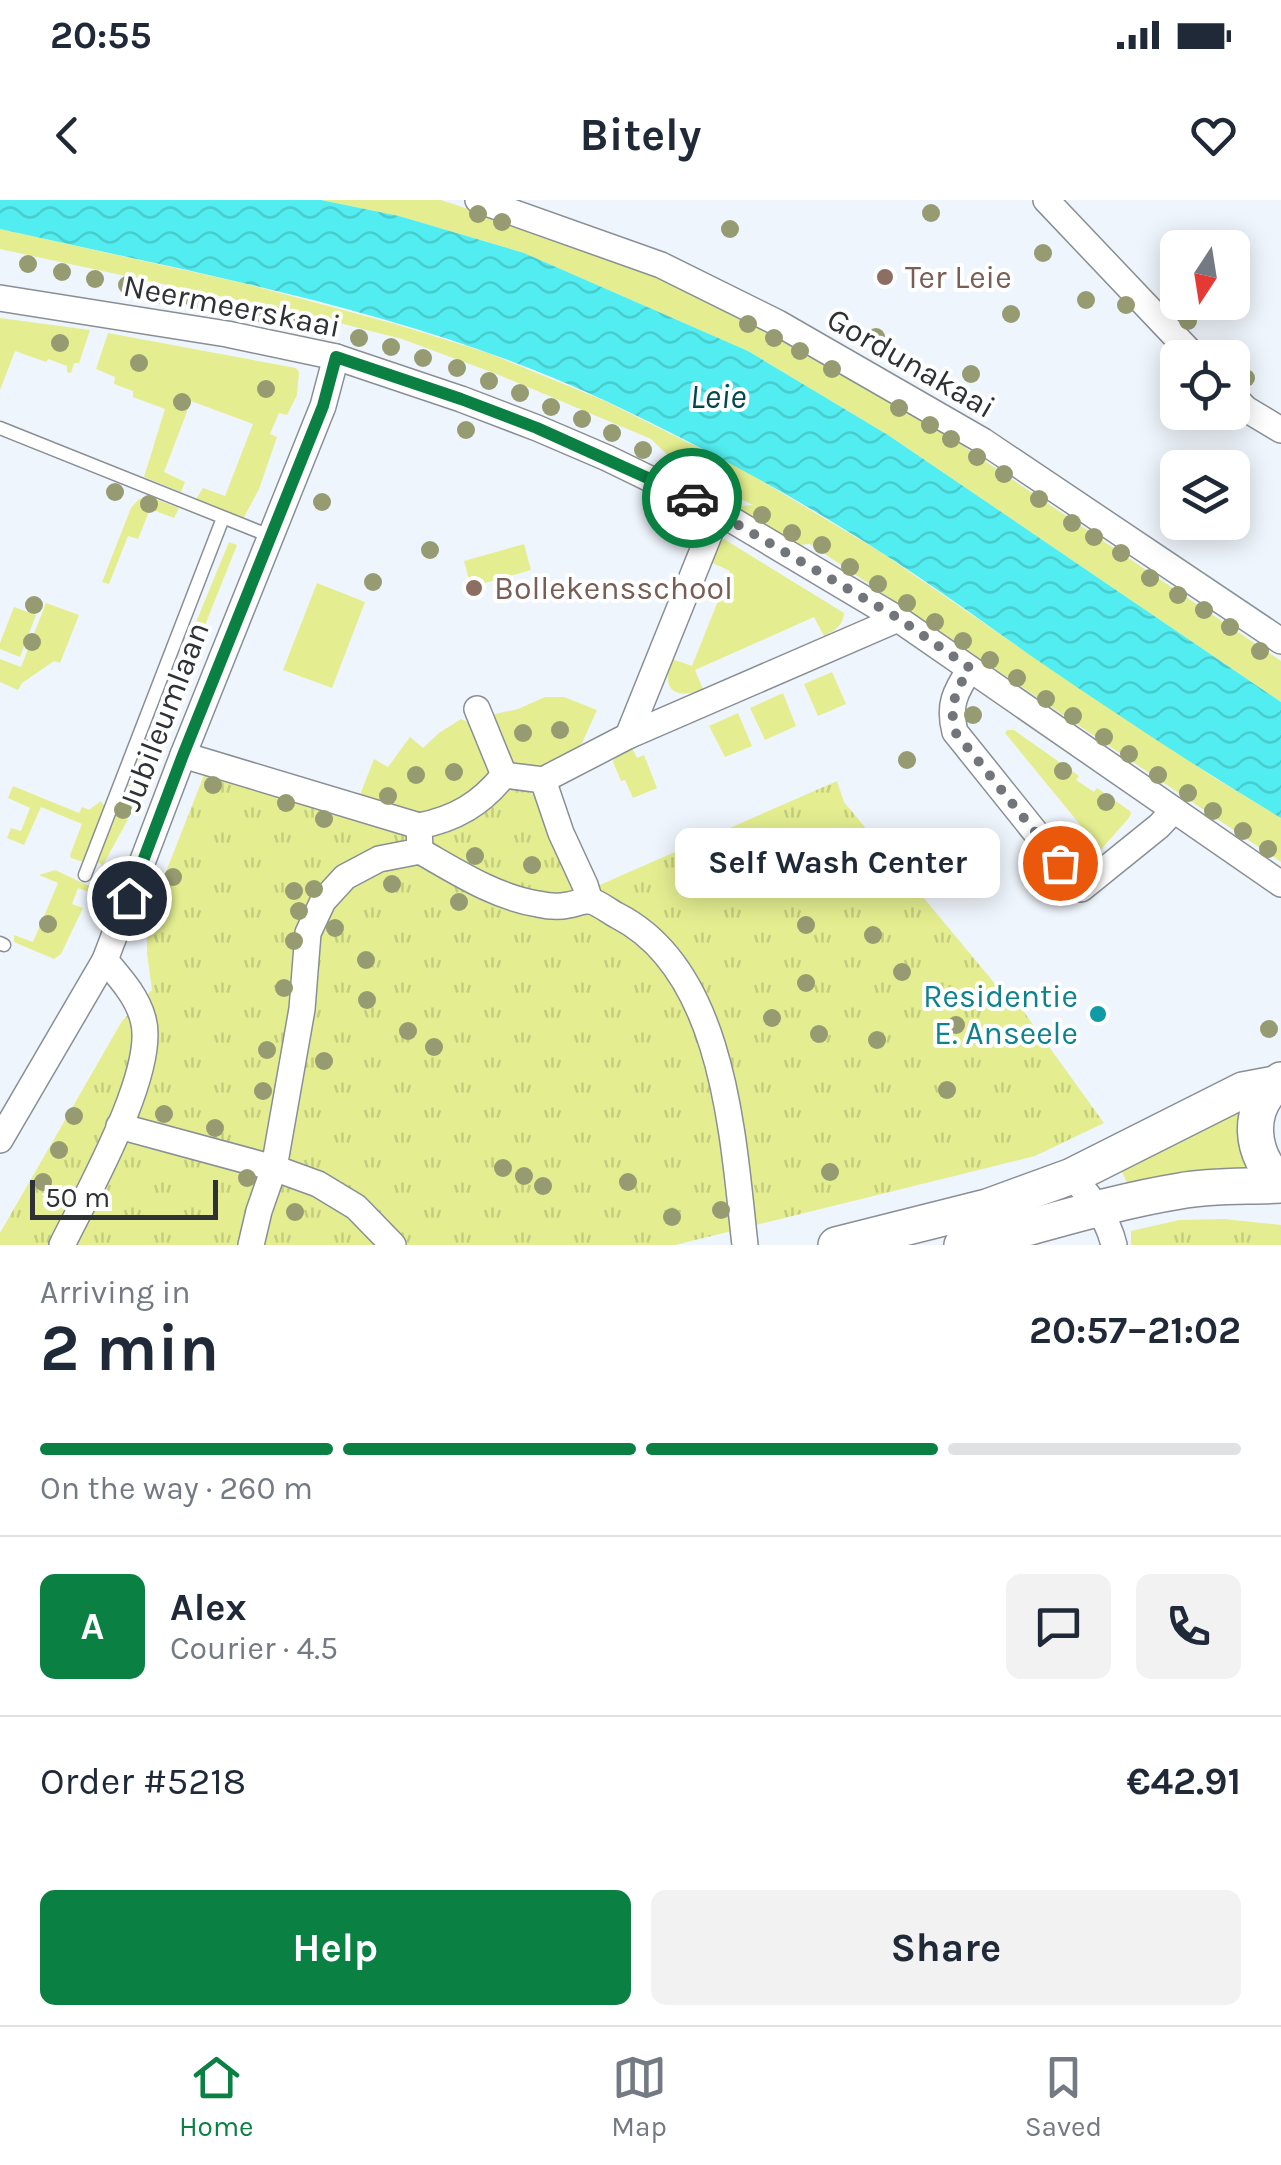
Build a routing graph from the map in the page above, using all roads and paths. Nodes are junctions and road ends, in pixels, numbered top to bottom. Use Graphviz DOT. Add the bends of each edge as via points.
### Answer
graph roads {
  1 [pos="478,200"];
  2 [pos="1046,200"];
  3 [pos="539,209"];
  4 [pos="0,298"];
  5 [pos="1178,340"];
  6 [pos="336,357"];
  7 [pos="1250,411"];
  8 [pos="0,428"];
  9 [pos="1281,430"];
  10 [pos="722,514"];
  11 [pos="223,518"];
  12 [pos="270,536"];
  13 [pos="898,618"];
  14 [pos="1281,641"];
  15 [pos="970,668"];
  16 [pos="477,709"];
  17 [pos="628,736"];
  18 [pos="183,755"];
  19 [pos="504,776"];
  20 [pos="543,780"];
  21 [pos="1174,810"];
  22 [pos="419,838"];
  23 [pos="85,875"];
  24 [pos="1281,884"];
  25 [pos="590,901"];
  26 [pos="105,960"];
  27 [pos="1278,1082"];
  28 [pos="119,1126"];
  29 [pos="0,1140"];
  30 [pos="274,1168"];
  31 [pos="1072,1176"];
  32 [pos="1281,1184"];
  33 [pos="1098,1207"];
  34 [pos="62,1245"];
  35 [pos="251,1245"];
  36 [pos="392,1245"];
  37 [pos="744,1245"];
  38 [pos="836,1245"];
  39 [pos="962,1245"];
  40 [pos="1114,1245"];
  1 -- 3 [label="street, Gordunakaai"];
  2 -- 5 [label="street"];
  3 -- 14 [label="street, Gordunakaai" via="778,323 982,442"];
  4 -- 6 [label="street, Neermeerskaai"];
  6 -- 10 [label="street, Neermeerskaai" via="537,428"];
  6 -- 12 [label="street, Jubileumlaan"];
  7 -- 9 [label="street"];
  8 -- 11 [label="lane"];
  10 -- 13 [label="street, Neermeerskaai"];
  10 -- 17 [label="street"];
  11 -- 12 [label="lane"];
  11 -- 23 [label="lane"];
  12 -- 18 [label="street, Jubileumlaan"];
  13 -- 15 [label="street, Neermeerskaai"];
  13 -- 17 [label="street"];
  15 -- 21 [label="street, Neermeerskaai"];
  15 -- 21 [label="street" via="950,713 955,732 1081,889"];
  16 -- 19 [label="street"];
  17 -- 20 [label="street"];
  18 -- 22 [label="street"];
  18 -- 26 [label="street, Jubileumlaan"];
  19 -- 20 [label="street"];
  19 -- 22 [label="street" via="478,804"];
  20 -- 25 [label="street"];
  21 -- 24 [label="street, Neermeerskaai"];
  22 -- 25 [label="street" via="481,886 538,904"];
  22 -- 30 [label="street" via="345,878 308,933"];
  25 -- 37 [label="street" via="638,926 672,962 700,1009 733,1140"];
  26 -- 28 [label="street" via="134,996 144,1022 145,1049"];
  26 -- 29 [label="street, Jubileumlaan"];
  27 -- 31 [label="street" via="1243,1090"];
  27 -- 32 [label="street" via="1263,1099 1254,1136 1268,1172"];
  28 -- 30 [label="street"];
  28 -- 34 [label="street"];
  30 -- 35 [label="street"];
  30 -- 36 [label="street" via="356,1207"];
  31 -- 33 [label="street"];
  31 -- 38 [label="street" via="987,1207"];
  32 -- 33 [label="street" via="1186,1190"];
  33 -- 39 [label="street"];
  33 -- 40 [label="street"];
}
